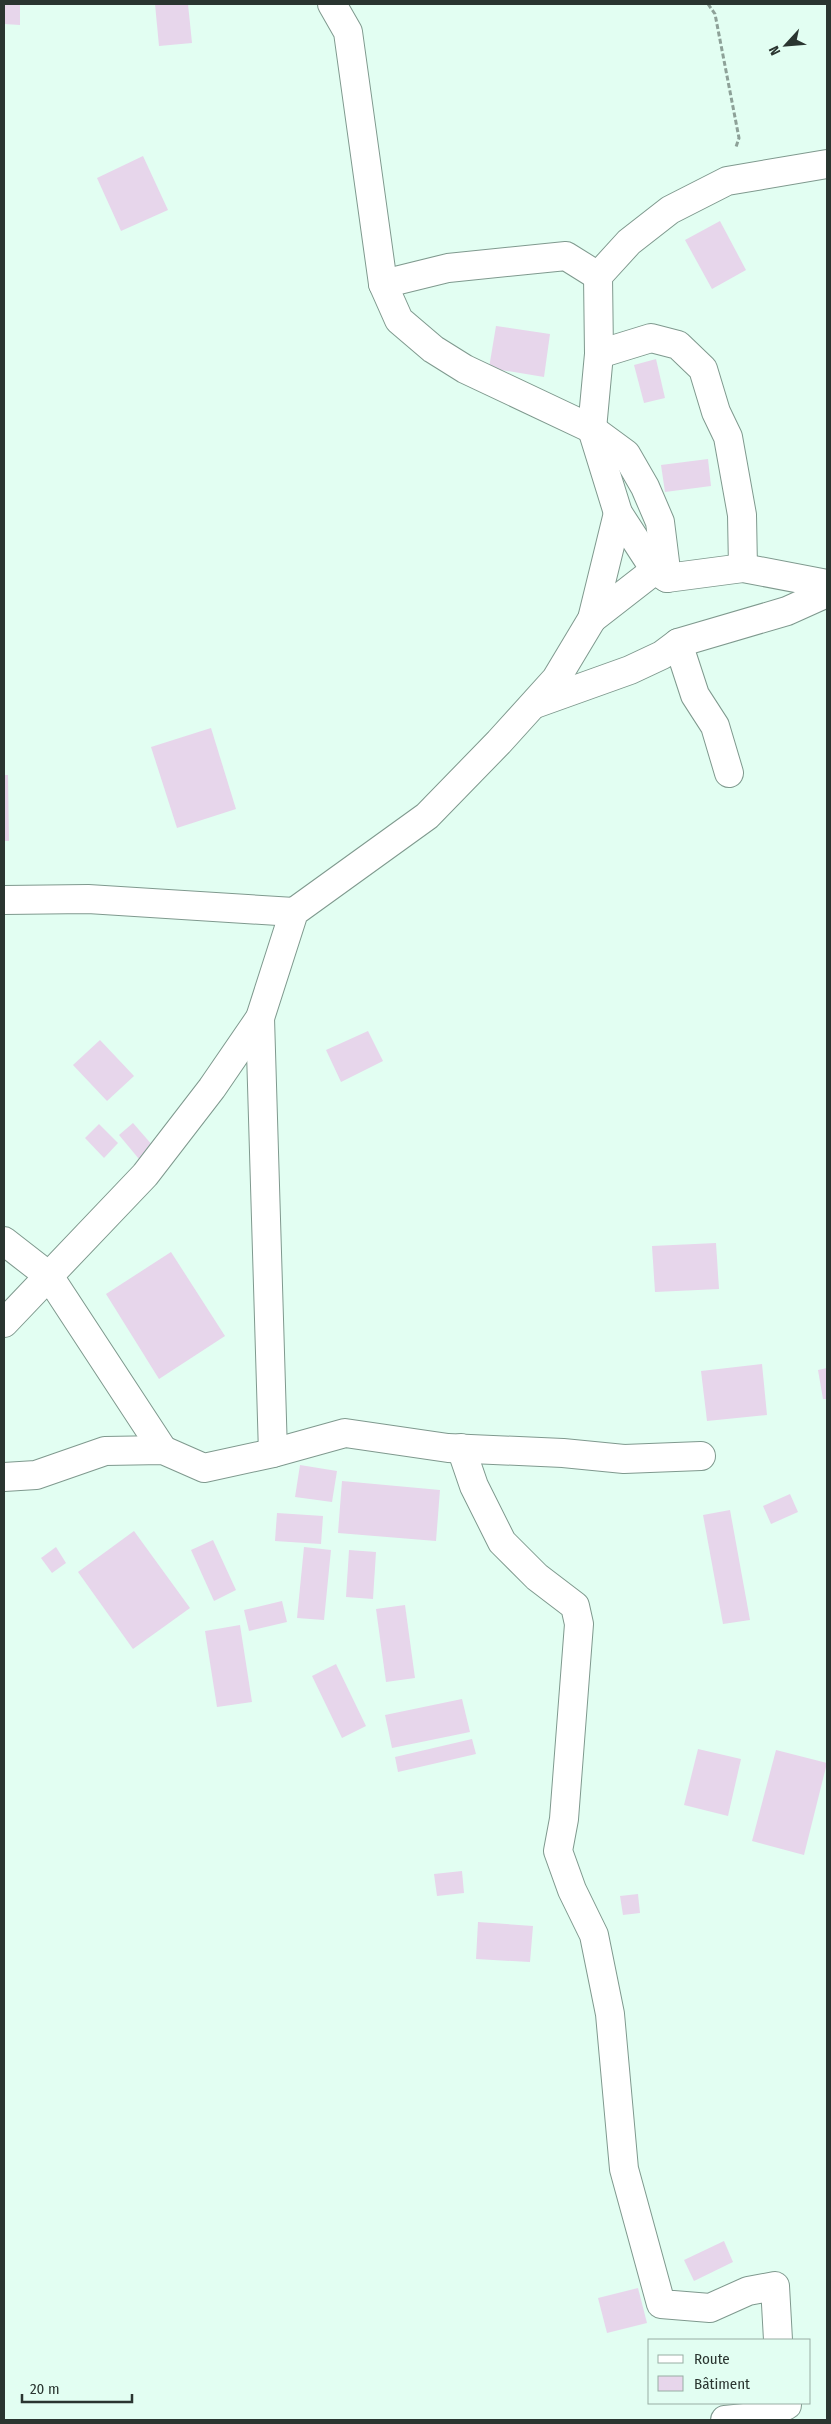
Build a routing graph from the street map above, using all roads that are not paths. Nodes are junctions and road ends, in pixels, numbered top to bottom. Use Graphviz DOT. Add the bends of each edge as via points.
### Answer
graph roads {
  1 [pos="332,4"];
  2 [pos="827,164"];
  3 [pos="598,276"];
  4 [pos="383,284"];
  5 [pos="599,354"];
  6 [pos="592,429"];
  7 [pos="618,513"];
  8 [pos="743,568"];
  9 [pos="661,574"];
  10 [pos="827,584"];
  11 [pos="827,593"];
  12 [pos="592,619"];
  13 [pos="678,643"];
  14 [pos="533,704"];
  15 [pos="730,773"];
  16 [pos="4,900"];
  17 [pos="294,912"];
  18 [pos="260,1018"];
  19 [pos="4,1241"];
  20 [pos="50,1276"];
  21 [pos="4,1323"];
  22 [pos="461,1448"];
  23 [pos="163,1450"];
  24 [pos="273,1453"];
  25 [pos="701,1456"];
  26 [pos="4,1477"];
  27 [pos="778,2339"];
  28 [pos="787,2404"];
  29 [pos="725,2420"];
  1 -- 4 [label="street" via="348,32"];
  2 -- 3 [label="street" via="727,181 670,210 629,242"];
  3 -- 4 [label="street" via="566,256 448,268"];
  3 -- 5 [label="street"];
  4 -- 6 [label="street" via="399,320 433,349 466,369"];
  5 -- 6 [label="street"];
  5 -- 8 [label="street" via="651,338 678,345 703,369 716,412 728,437 742,515"];
  6 -- 7 [label="street"];
  6 -- 9 [label="street" via="626,454 645,487 660,522"];
  7 -- 9 [label="street"];
  7 -- 12 [label="street"];
  8 -- 9 [label="street"];
  8 -- 10 [label="street"];
  9 -- 12 [label="street"];
  11 -- 13 [label="street" via="787,610"];
  12 -- 14 [label="street" via="556,679"];
  13 -- 14 [label="street" via="662,655 630,670"];
  13 -- 15 [label="street" via="695,695 715,726"];
  14 -- 17 [label="street" via="427,816"];
  16 -- 17 [label="street" via="88,899"];
  17 -- 18 [label="street"];
  18 -- 20 [label="street" via="212,1088 145,1175"];
  18 -- 24 [label="street"];
  19 -- 20 [label="street"];
  20 -- 21 [label="street"];
  20 -- 23 [label="street"];
  22 -- 24 [label="street" via="345,1433"];
  22 -- 25 [label="street" via="624,1459"];
  22 -- 27 [label="street" via="474,1486 502,1542 537,1577 575,1606 579,1624 564,1819 558,1851 594,1935 610,2014 624,2169 662,2304 710,2308 748,2291 775,2286"];
  23 -- 24 [label="street" via="204,1468"];
  23 -- 26 [label="street" via="105,1451 36,1475"];
  28 -- 29 [label="street" via="764,2416"];
}
